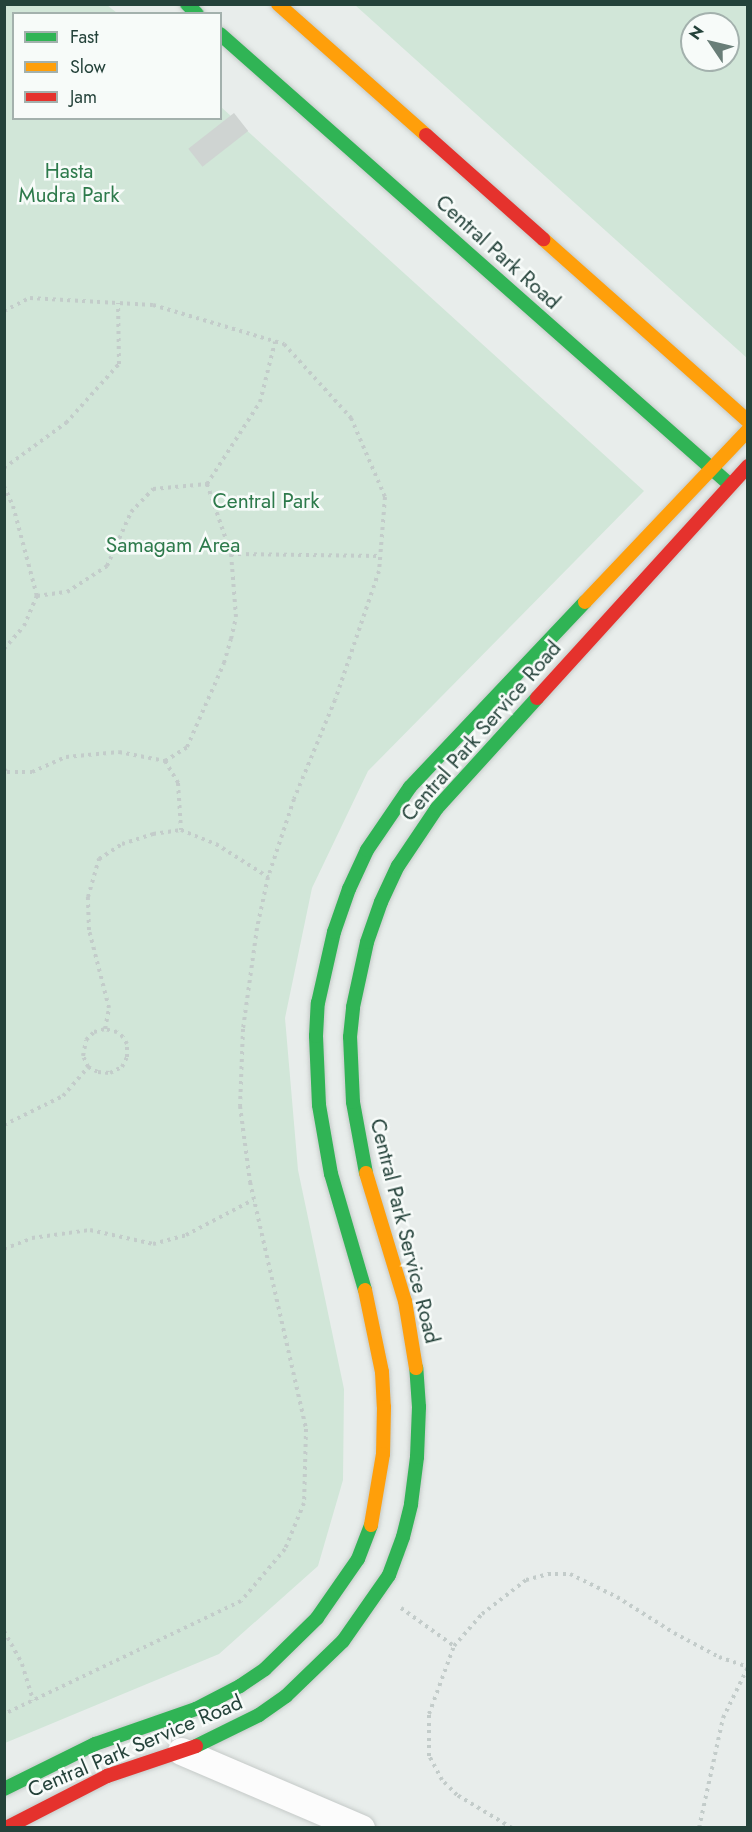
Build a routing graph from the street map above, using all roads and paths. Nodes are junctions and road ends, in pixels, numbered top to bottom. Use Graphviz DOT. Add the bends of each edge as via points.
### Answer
graph roads {
  1 [pos="278,4"];
  2 [pos="222,36"];
  3 [pos="118,303"];
  4 [pos="4,311"];
  5 [pos="275,342"];
  6 [pos="747,421"];
  7 [pos="747,430"];
  8 [pos="747,466"];
  9 [pos="4,468"];
  10 [pos="711,469"];
  11 [pos="207,484"];
  12 [pos="4,486"];
  13 [pos="735,489"];
  14 [pos="231,554"];
  15 [pos="380,556"];
  16 [pos="37,596"];
  17 [pos="4,649"];
  18 [pos="165,761"];
  19 [pos="5,772"];
  20 [pos="181,830"];
  21 [pos="268,877"];
  22 [pos="105,1029"];
  23 [pos="88,1066"];
  24 [pos="4,1125"];
  25 [pos="254,1199"];
  26 [pos="4,1249"];
  27 [pos="378,1592"];
  28 [pos="4,1631"];
  29 [pos="454,1646"];
  30 [pos="747,1667"];
  31 [pos="33,1700"];
  32 [pos="4,1714"];
  33 [pos="180,1751"];
  34 [pos="4,1789"];
  35 [pos="6,1827"];
  36 [pos="362,1827"];
  37 [pos="512,1827"];
  38 [pos="699,1827"];
  1 -- 6 [label="street, Central Park Road"];
  2 -- 10 [label="street, Central Park Road"];
  3 -- 4 [label="path" via="30,298"];
  3 -- 5 [label="path" via="153,305"];
  3 -- 9 [label="path" via="119,364 66,423"];
  5 -- 11 [label="path" via="260,402"];
  5 -- 15 [label="path" via="284,344 351,418 385,497"];
  7 -- 10 [label="street, Central Park Service Road"];
  8 -- 13 [label="street, Central Park Service Road"];
  10 -- 13 [label="street, Central Park Road"];
  10 -- 34 [label="street, Central Park Service Road" via="410,787 367,850 334,932 318,1003 319,1105 331,1174 371,1309 384,1407 377,1498 358,1559 317,1618 265,1669 240,1686 196,1709 95,1744"];
  11 -- 14 [label="path"];
  11 -- 16 [label="path" via="153,489 131,512 107,566 67,592"];
  12 -- 16 [label="path"];
  13 -- 27 [label="street, Central Park Service Road" via="437,808 398,866 367,942 352,1007 353,1102 364,1165 405,1301 419,1407 411,1504 389,1575"];
  14 -- 15 [label="path"];
  14 -- 18 [label="path" via="236,617 224,663 187,747"];
  15 -- 21 [label="path" via="379,571 339,690 294,799"];
  16 -- 17 [label="path" via="24,626"];
  18 -- 19 [label="path" via="119,752 66,757 32,772"];
  18 -- 20 [label="path" via="178,783"];
  20 -- 21 [label="path" via="216,843"];
  20 -- 22 [label="path" via="122,844 99,860 88,897 89,930 109,1008"];
  21 -- 25 [label="path" via="243,1029 240,1106"];
  22 -- 23 [label="path" via="86,1040 83,1056"];
  22 -- 23 [label="path" via="123,1037 128,1051 125,1062 110,1073"];
  23 -- 24 [label="path" via="63,1096"];
  25 -- 26 [label="path" via="186,1235 153,1244 90,1230 32,1238"];
  25 -- 31 [label="path" via="306,1430 304,1503 285,1549 242,1601"];
  27 -- 29 [label="path"];
  27 -- 33 [label="street, Central Park Service Road" via="343,1641 286,1696 237,1728"];
  28 -- 31 [label="path" via="22,1664"];
  29 -- 30 [label="path" via="482,1614 526,1580 570,1574 617,1597 701,1648"];
  29 -- 37 [label="path" via="429,1714 429,1756 442,1780 457,1795"];
  30 -- 38 [label="path" via="723,1718"];
  31 -- 32 [label="path"];
  33 -- 35 [label="street, Central Park Service Road" via="107,1776"];
  33 -- 36 [label="street"];
}
